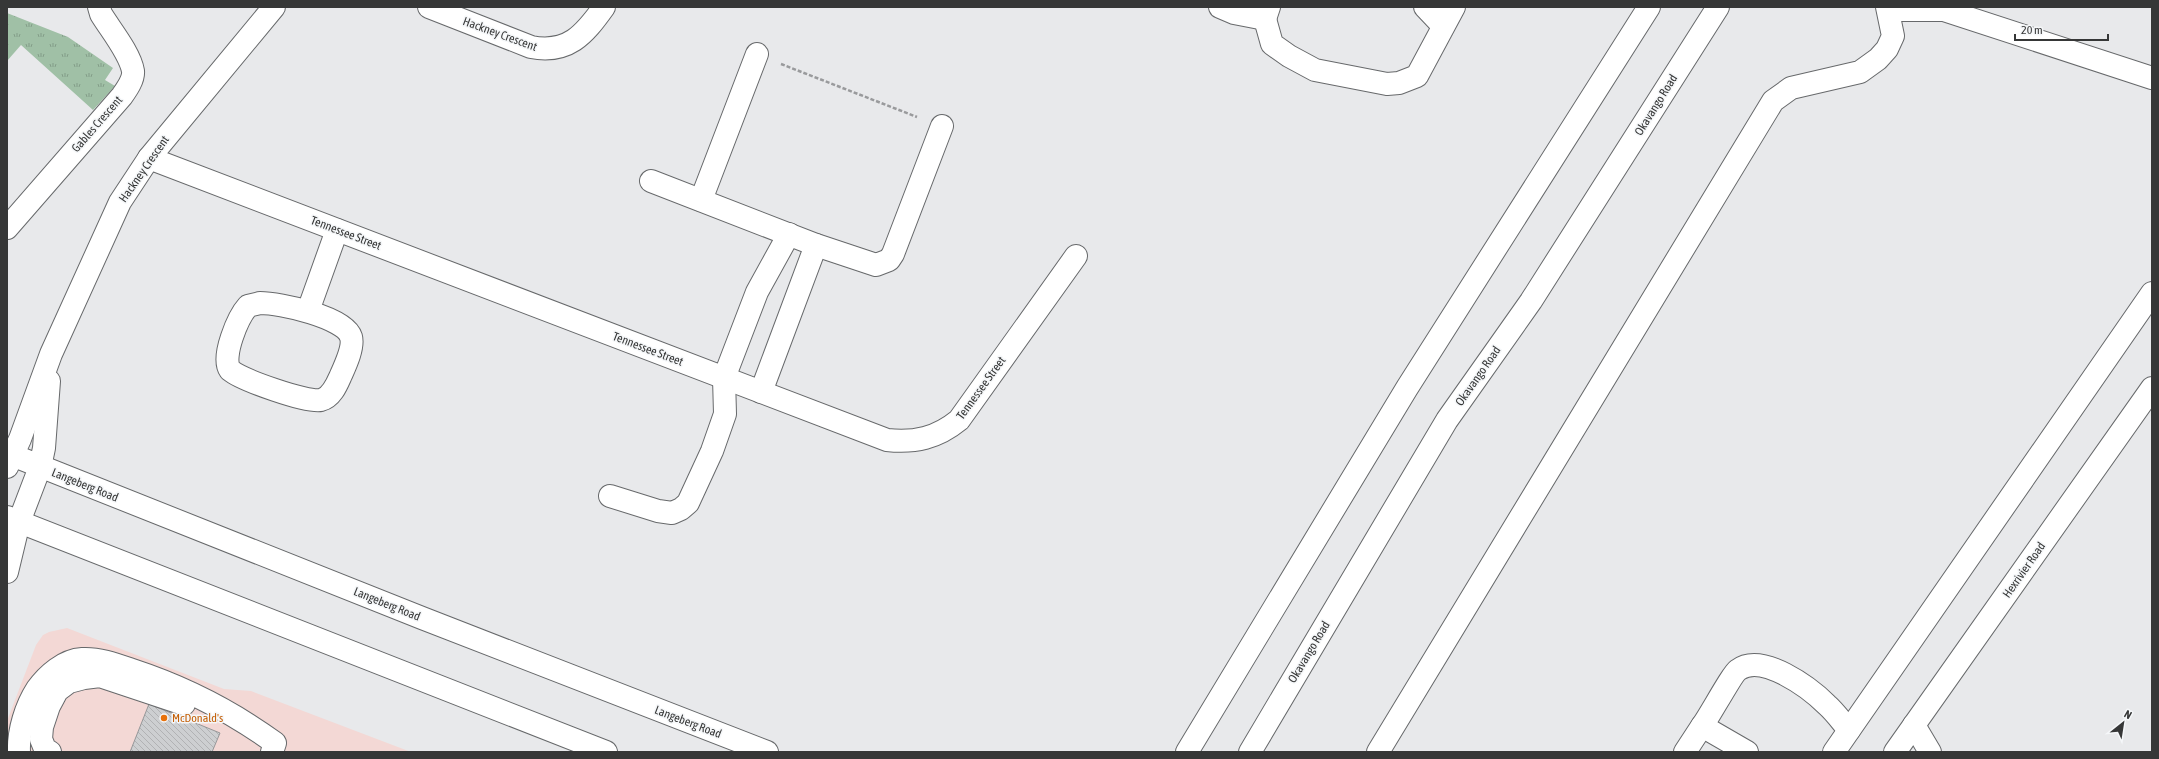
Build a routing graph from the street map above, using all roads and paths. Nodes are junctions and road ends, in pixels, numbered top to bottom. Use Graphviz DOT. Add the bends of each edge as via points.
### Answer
graph roads {
  1 [pos="99,7"];
  2 [pos="274,7"];
  3 [pos="429,7"];
  4 [pos="604,7"];
  5 [pos="1220,7"];
  6 [pos="1425,7"];
  7 [pos="1454,7"];
  8 [pos="1649,7"];
  9 [pos="1718,7"];
  10 [pos="1888,8"];
  11 [pos="1267,13"];
  12 [pos="1443,26"];
  13 [pos="757,54"];
  14 [pos="2152,78"];
  15 [pos="942,126"];
  16 [pos="149,158"];
  17 [pos="651,181"];
  18 [pos="701,200"];
  19 [pos="7,228"];
  20 [pos="337,230"];
  21 [pos="789,234"];
  22 [pos="816,245"];
  23 [pos="1076,256"];
  24 [pos="2152,293"];
  25 [pos="308,311"];
  26 [pos="52,354"];
  27 [pos="724,378"];
  28 [pos="2152,388"];
  29 [pos="761,392"];
  30 [pos="9,458"];
  31 [pos="40,466"];
  32 [pos="610,496"];
  33 [pos="13,519"];
  34 [pos="7,572"];
  35 [pos="1914,725"];
  36 [pos="252,726"];
  37 [pos="1702,726"];
  38 [pos="1849,730"];
  39 [pos="19,752"];
  40 [pos="50,752"];
  41 [pos="272,752"];
  42 [pos="606,752"];
  43 [pos="767,752"];
  44 [pos="1187,752"];
  45 [pos="1250,752"];
  46 [pos="1378,752"];
  47 [pos="1684,752"];
  48 [pos="1747,752"];
  49 [pos="1834,752"];
  50 [pos="1896,752"];
  51 [pos="1930,752"];
  1 -- 19 [label="main road, Gables Crescent" via="129,59 134,72 131,81 122,96"];
  2 -- 16 [label="main road, Hackney Crescent"];
  3 -- 4 [label="main road, Hackney Crescent" via="531,47 553,49 579,38"];
  5 -- 11 [label="main road" via="1234,13"];
  6 -- 12 [label="main road"];
  7 -- 12 [label="main road"];
  8 -- 44 [label="main road" via="1406,388"];
  9 -- 45 [label="main road, Okavango Road" via="1531,301 1447,420"];
  10 -- 14 [label="main road" via="1944,10"];
  10 -- 46 [label="main road" via="1893,36 1887,49 1878,59 1860,72 1791,88 1773,101"];
  11 -- 12 [label="main road" via="1272,44 1295,60 1315,70 1387,84 1399,83 1417,76"];
  13 -- 15 [label="path"];
  13 -- 18 [label="main road"];
  15 -- 22 [label="main road" via="889,260 883,264 869,264"];
  16 -- 20 [label="main road, Tennessee Street"];
  16 -- 26 [label="main road, Hackney Crescent" via="120,202"];
  17 -- 18 [label="main road"];
  18 -- 21 [label="main road"];
  20 -- 25 [label="main road"];
  20 -- 27 [label="main road, Tennessee Street"];
  21 -- 22 [label="main road"];
  21 -- 27 [label="main road" via="757,292"];
  22 -- 29 [label="main road"];
  23 -- 29 [label="main road, Tennessee Street" via="959,420 937,435 906,442 887,440"];
  24 -- 38 [label="main road"];
  25 -- 25 [label="main road" via="342,326 352,340 344,370 334,390 326,398 309,400 252,381 230,370 227,364 228,349 248,306 260,302 277,303"];
  26 -- 30 [label="main road, Hackney Crescent"];
  26 -- 31 [label="main road, Hackney Crescent" via="44,448"];
  27 -- 29 [label="main road, Tennessee Street"];
  27 -- 32 [label="main road" via="725,414 688,503 681,510 672,513"];
  28 -- 35 [label="main road, Hexrivier Road"];
  30 -- 31 [label="main road, Langeberg Road"];
  31 -- 33 [label="main road, Hackney Crescent"];
  31 -- 43 [label="main road, Langeberg Road"];
  33 -- 34 [label="main road, Hackney Crescent"];
  33 -- 42 [label="main road"];
  35 -- 50 [label="main road, Hexrivier Road"];
  35 -- 51 [label="main road"];
  36 -- 39 [label="main road" via="216,704 153,677 103,660 81,659 65,664 44,679 32,696 21,728"];
  36 -- 40 [label="main road" via="100,676 84,678 69,682 57,691 49,706 41,739 45,749"];
  36 -- 41 [label="main road" via="275,743"];
  37 -- 38 [label="main road" via="1738,670 1762,665 1784,674 1806,688 1827,704"];
  37 -- 47 [label="main road"];
  37 -- 48 [label="main road"];
  38 -- 49 [label="main road"];
}
